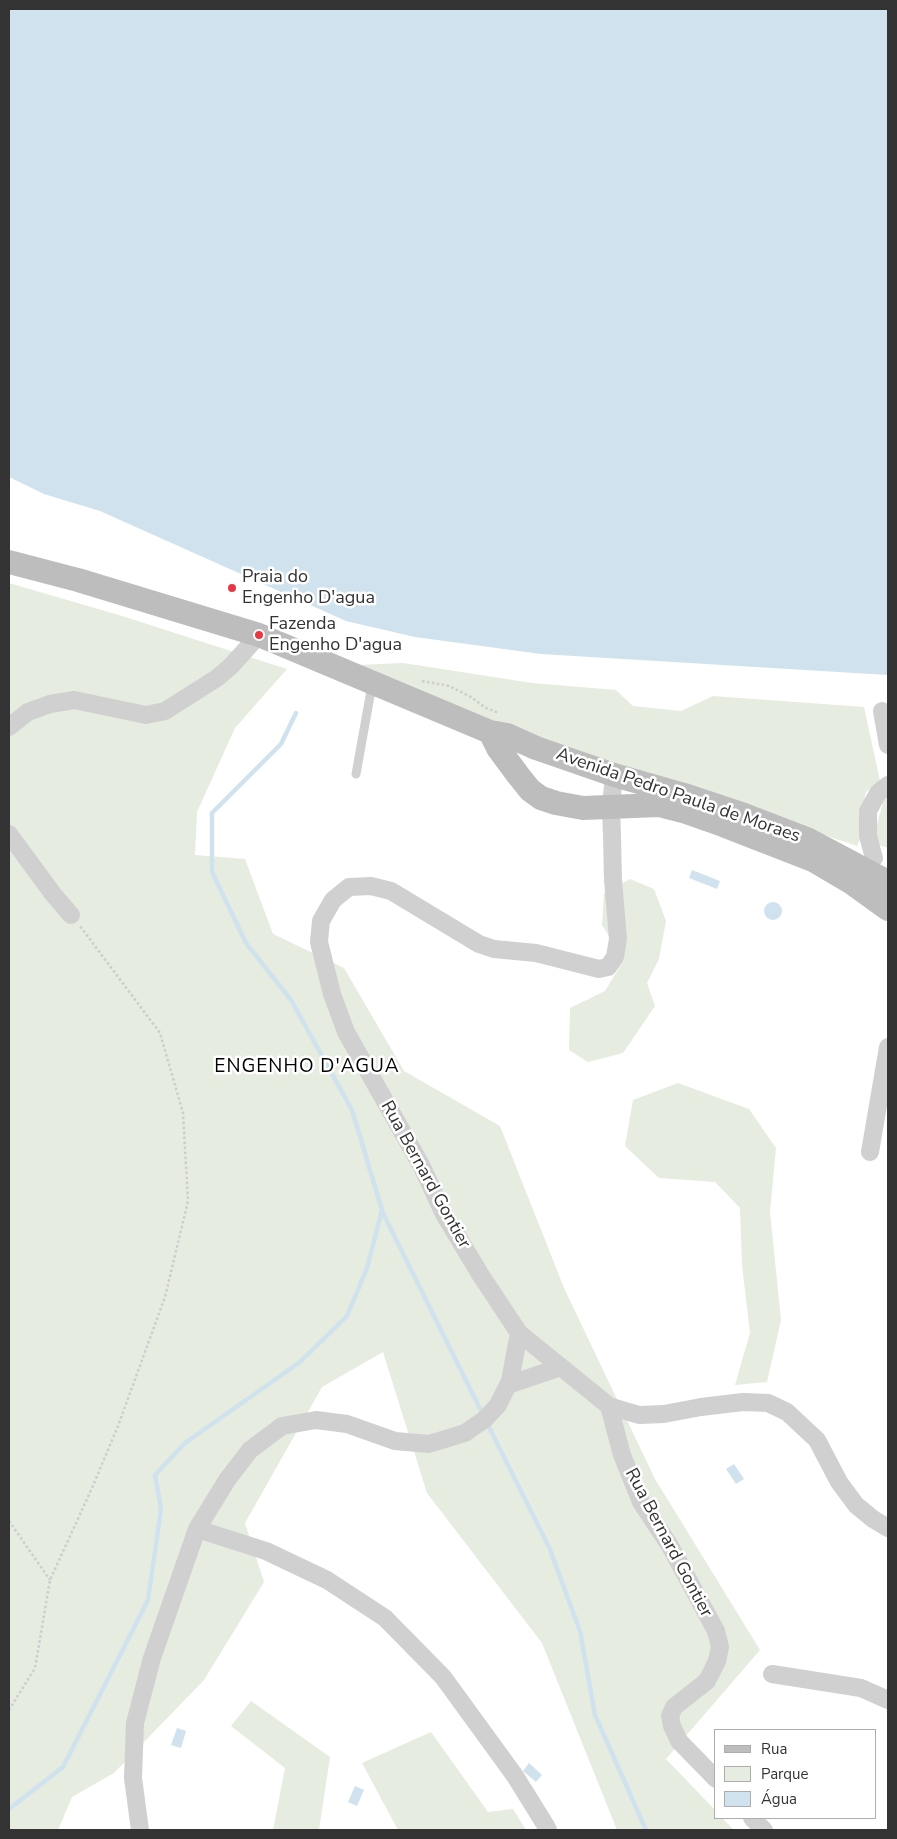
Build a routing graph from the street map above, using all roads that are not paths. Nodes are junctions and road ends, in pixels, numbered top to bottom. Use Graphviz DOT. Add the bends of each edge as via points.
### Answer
graph roads {
  1 [pos="9,562"];
  2 [pos="259,635"];
  3 [pos="373,682"];
  4 [pos="882,711"];
  5 [pos="9,727"];
  6 [pos="490,732"];
  7 [pos="888,745"];
  8 [pos="536,748"];
  9 [pos="356,774"];
  10 [pos="614,775"];
  11 [pos="518,776"];
  12 [pos="888,785"];
  13 [pos="611,806"];
  14 [pos="9,834"];
  15 [pos="874,862"];
  16 [pos="888,882"];
  17 [pos="888,908"];
  18 [pos="72,914"];
  19 [pos="888,1047"];
  20 [pos="870,1152"];
  21 [pos="519,1332"];
  22 [pos="561,1367"];
  23 [pos="508,1385"];
  24 [pos="609,1406"];
  25 [pos="888,1528"];
  26 [pos="197,1529"];
  27 [pos="772,1674"];
  28 [pos="888,1700"];
  29 [pos="714,1777"];
  30 [pos="753,1819"];
  31 [pos="140,1830"];
  32 [pos="548,1830"];
  33 [pos="764,1830"];
  1 -- 2 [label="main road, Avenida Pedro Paula de Moraes"];
  2 -- 3 [label="main road, Avenida Pedro Paula de Moraes"];
  2 -- 5 [label="street" via="217,678 165,711 146,715 74,700 28,712"];
  3 -- 6 [label="main road, Avenida Pedro Paula de Moraes"];
  3 -- 9 [label="lane"];
  4 -- 7 [label="street"];
  6 -- 8 [label="main road, Avenida Pedro Paula de Moraes"];
  6 -- 11 [label="main road, Avenida Pedro Paula de Moraes"];
  8 -- 10 [label="main road, Avenida Pedro Paula de Moraes"];
  8 -- 11 [label="main road"];
  10 -- 13 [label="street, Rua Bernard Gontier"];
  10 -- 15 [label="main road, Avenida Pedro Paula de Moraes" via="744,815"];
  11 -- 13 [label="main road, Avenida Pedro Paula de Moraes" via="541,798 556,803 584,808"];
  12 -- 15 [label="street" via="878,793 868,811 868,836"];
  13 -- 17 [label="main road, Avenida Pedro Paula de Moraes" via="659,805 723,824 813,860"];
  13 -- 21 [label="street, Rua Bernard Gontier" via="618,939 615,957 608,967 599,969 536,953 494,949 479,944 391,891 371,886 349,887 333,900 321,920 319,942 346,1032 421,1165 444,1214"];
  14 -- 18 [label="street" via="53,894"];
  15 -- 16 [label="main road, Avenida Pedro Paula de Moraes"];
  19 -- 20 [label="street"];
  21 -- 22 [label="street, Rua Bernard Gontier"];
  21 -- 23 [label="street"];
  22 -- 23 [label="street"];
  22 -- 24 [label="street, Rua Bernard Gontier"];
  23 -- 26 [label="street" via="498,1405 485,1419 465,1433 429,1444 395,1441 347,1424 316,1420 282,1426 250,1450"];
  24 -- 25 [label="street" via="639,1415 743,1402 768,1403 787,1412 817,1440 839,1482 856,1505"];
  24 -- 29 [label="street, Rua Bernard Gontier" via="622,1455 641,1502 670,1546 716,1630 720,1647 707,1682 674,1707 670,1716 679,1741"];
  26 -- 31 [label="street" via="152,1658 135,1723 133,1778"];
  26 -- 32 [label="street" via="266,1551 326,1580 385,1618 443,1677 515,1776"];
  27 -- 28 [label="street" via="861,1688"];
  30 -- 33 [label="street"];
}
